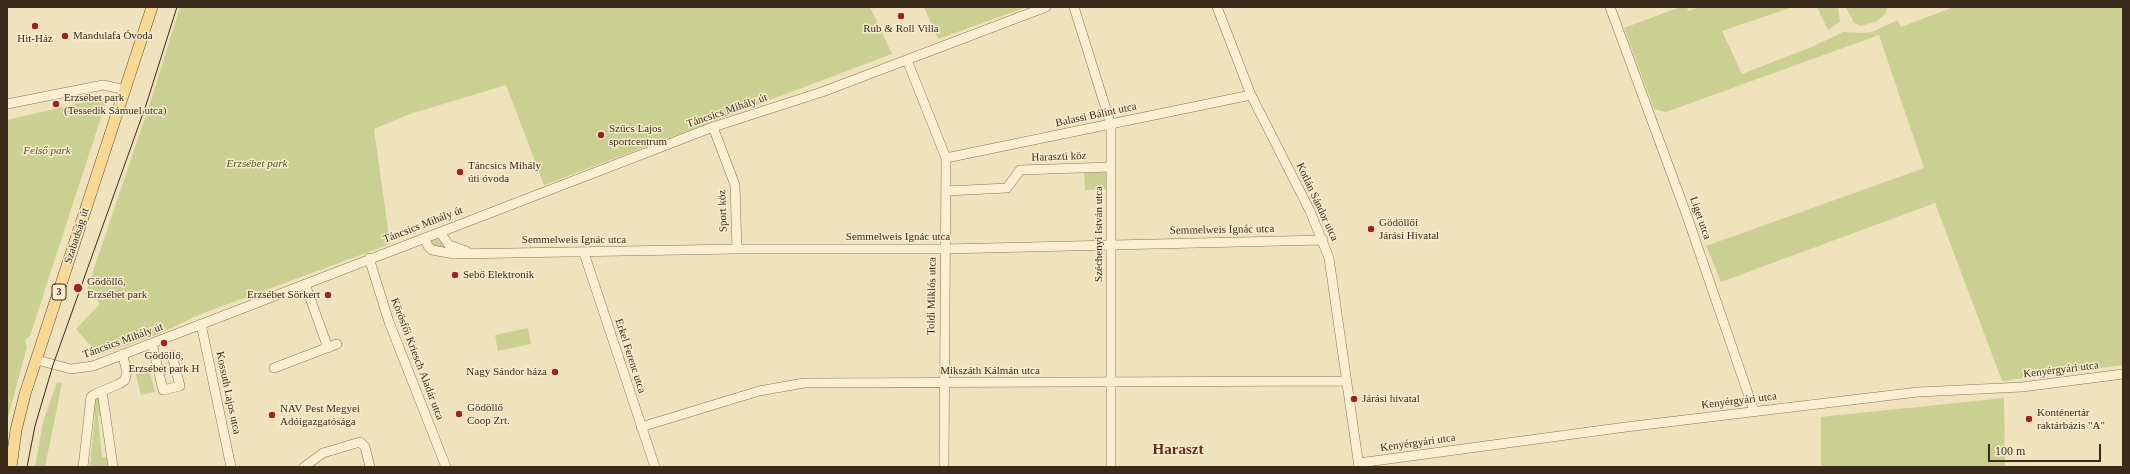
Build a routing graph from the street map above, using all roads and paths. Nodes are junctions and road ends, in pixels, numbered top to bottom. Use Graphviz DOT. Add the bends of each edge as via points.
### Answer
graph roads {
  1 [pos="152,7"];
  2 [pos="1046,7"];
  3 [pos="1074,7"];
  4 [pos="1217,7"];
  5 [pos="1610,7"];
  6 [pos="907,60"];
  7 [pos="126,90"];
  8 [pos="1251,95"];
  9 [pos="7,104"];
  10 [pos="1111,125"];
  11 [pos="713,127"];
  12 [pos="946,158"];
  13 [pos="1111,167"];
  14 [pos="946,191"];
  15 [pos="440,232"];
  16 [pos="424,238"];
  17 [pos="1323,240"];
  18 [pos="1111,244"];
  19 [pos="945,248"];
  20 [pos="737,249"];
  21 [pos="584,253"];
  22 [pos="473,254"];
  23 [pos="370,258"];
  24 [pos="305,284"];
  25 [pos="202,324"];
  26 [pos="152,343"];
  27 [pos="337,344"];
  28 [pos="328,348"];
  29 [pos="122,354"];
  30 [pos="172,355"];
  31 [pos="37,360"];
  32 [pos="274,368"];
  33 [pos="2123,374"];
  34 [pos="1346,381"];
  35 [pos="943,383"];
  36 [pos="1111,383"];
  37 [pos="102,391"];
  38 [pos="1754,412"];
  39 [pos="641,427"];
  40 [pos="1359,465"];
  41 [pos="11,467"];
  42 [pos="83,467"];
  43 [pos="113,467"];
  44 [pos="231,467"];
  45 [pos="304,467"];
  46 [pos="370,467"];
  47 [pos="446,467"];
  48 [pos="655,467"];
  49 [pos="944,467"];
  50 [pos="1111,467"];
  1 -- 7 [label="main road, Szabadság út / 3"];
  2 -- 6 [label="street, Táncsics Mihály út"];
  3 -- 10 [label="street, Széchenyi István utca"];
  4 -- 8 [label="street, Kotlán Sándor utca"];
  5 -- 38 [label="street, Liget utca" via="1687,216"];
  6 -- 11 [label="street, Táncsics Mihály út" via="822,92"];
  6 -- 12 [label="street, Toldi Miklós utca"];
  7 -- 9 [label="street" via="103,85"];
  7 -- 31 [label="main road, Szabadság út / 3"];
  8 -- 10 [label="street, Balassi Bálint utca"];
  8 -- 17 [label="street, Kotlán Sándor utca"];
  10 -- 12 [label="street, Balassi Bálint utca"];
  10 -- 13 [label="street, Széchenyi István utca"];
  11 -- 15 [label="street, Táncsics Mihály út"];
  11 -- 20 [label="street, Sport köz" via="735,185"];
  12 -- 14 [label="street, Toldi Miklós utca"];
  13 -- 14 [label="street, Haraszti köz" via="1020,170 1007,188"];
  13 -- 18 [label="street, Széchenyi István utca"];
  14 -- 19 [label="street, Toldi Miklós utca"];
  15 -- 16 [label="street, Táncsics Mihály út"];
  15 -- 22 [label="street, Semmelweis Ignác utca" via="449,245"];
  16 -- 22 [label="street, Semmelweis Ignác utca" via="428,246 436,251"];
  16 -- 23 [label="street, Táncsics Mihály út"];
  17 -- 18 [label="street, Semmelweis Ignác utca"];
  17 -- 34 [label="street, Kotlán Sándor utca" via="1329,258"];
  18 -- 19 [label="street, Semmelweis Ignác utca"];
  18 -- 36 [label="street, Széchenyi István utca"];
  19 -- 20 [label="street, Semmelweis Ignác utca"];
  19 -- 35 [label="street, Toldi Miklós utca"];
  20 -- 21 [label="street, Semmelweis Ignác utca"];
  21 -- 22 [label="street, Semmelweis Ignác utca"];
  21 -- 39 [label="street, Erkel Ferenc utca"];
  23 -- 24 [label="street, Táncsics Mihály út"];
  23 -- 47 [label="street, Körösfői Kriesch Aladár utca" via="389,322"];
  24 -- 25 [label="street, Táncsics Mihály út"];
  24 -- 28 [label="street"];
  25 -- 26 [label="street, Táncsics Mihály út"];
  25 -- 44 [label="street, Kossuth Lajos utca"];
  26 -- 29 [label="street, Táncsics Mihály út"];
  26 -- 30 [label="street" via="163,390 180,386"];
  27 -- 28 [label="street"];
  28 -- 32 [label="street"];
  29 -- 31 [label="street, Táncsics Mihály út" via="78,369"];
  29 -- 37 [label="street" via="127,371 126,377 119,384"];
  31 -- 41 [label="main road, Szabadság út / 3" via="20,413"];
  33 -- 38 [label="street, Kenyérgyári utca" via="2022,387 1918,392"];
  34 -- 36 [label="street, Mikszáth Kálmán utca"];
  34 -- 40 [label="street, Kotlán Sándor utca"];
  35 -- 36 [label="street, Mikszáth Kálmán utca"];
  35 -- 39 [label="street, Mikszáth Kálmán utca" via="779,386"];
  35 -- 49 [label="street, Toldi Miklós utca"];
  36 -- 50 [label="street, Széchenyi István utca"];
  37 -- 42 [label="street" via="93,395 90,401"];
  37 -- 43 [label="street"];
  38 -- 40 [label="street, Kenyérgyári utca"];
  39 -- 48 [label="street, Erkel Ferenc utca"];
  45 -- 46 [label="street" via="323,453 360,442 365,447"];
}
